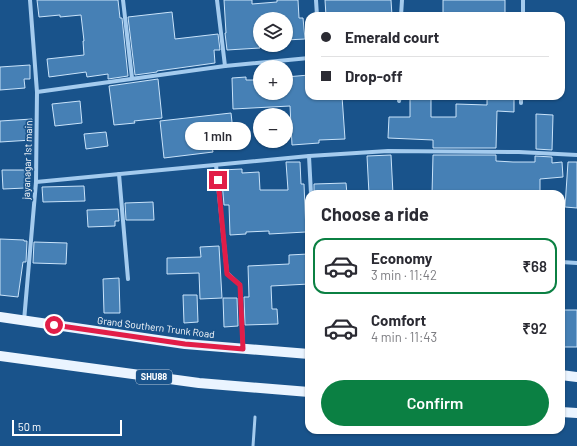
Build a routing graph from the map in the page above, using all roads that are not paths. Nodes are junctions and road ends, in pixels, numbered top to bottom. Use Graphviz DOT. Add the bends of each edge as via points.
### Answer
graph roads {
  1 [pos="30,0"];
  2 [pos="123,0"];
  3 [pos="217,0"];
  4 [pos="316,0"];
  5 [pos="402,0"];
  6 [pos="523,0"];
  7 [pos="318,12"];
  8 [pos="401,12"];
  9 [pos="523,12"];
  10 [pos="305,58"];
  11 [pos="225,66"];
  12 [pos="132,78"];
  13 [pos="37,92"];
  14 [pos="577,155"];
  15 [pos="309,156"];
  16 [pos="216,165"];
  17 [pos="119,174"];
  18 [pos="36,182"];
  19 [pos="310,190"];
  20 [pos="565,262"];
  21 [pos="577,263"];
  22 [pos="128,279"];
  23 [pos="0,317"];
  24 [pos="24,321"];
  25 [pos="243,349"];
  26 [pos="305,354"];
  27 [pos="0,356"];
  28 [pos="565,375"];
  29 [pos="577,376"];
  30 [pos="305,392"];
  31 [pos="565,412"];
  32 [pos="577,413"];
  33 [pos="255,417"];
  34 [pos="253,446"];
  1 -- 13 [label="street, jayanagar 1st main"];
  2 -- 12 [label="street"];
  3 -- 11 [label="street"];
  4 -- 7 [label="street"];
  5 -- 8 [label="street"];
  6 -- 9 [label="street"];
  10 -- 11 [label="street"];
  11 -- 12 [label="street"];
  12 -- 13 [label="street"];
  13 -- 18 [label="street, jayanagar 1st main"];
  14 -- 15 [label="street" via="388,151"];
  15 -- 16 [label="street"];
  15 -- 19 [label="street"];
  16 -- 17 [label="street"];
  16 -- 25 [label="street" via="227,274 240,285"];
  17 -- 18 [label="street"];
  17 -- 22 [label="street"];
  18 -- 24 [label="street, jayanagar 1st main"];
  20 -- 21 [label="street"];
  23 -- 24 [label="main road, Grand Southern Trunk Road"];
  24 -- 25 [label="main road, Grand Southern Trunk Road" via="185,344"];
  25 -- 26 [label="main road, Grand Southern Trunk Road"];
  27 -- 30 [label="main road, SHU88" via="199,383"];
  28 -- 29 [label="main road"];
  31 -- 32 [label="main road"];
  33 -- 34 [label="lane"];
}
